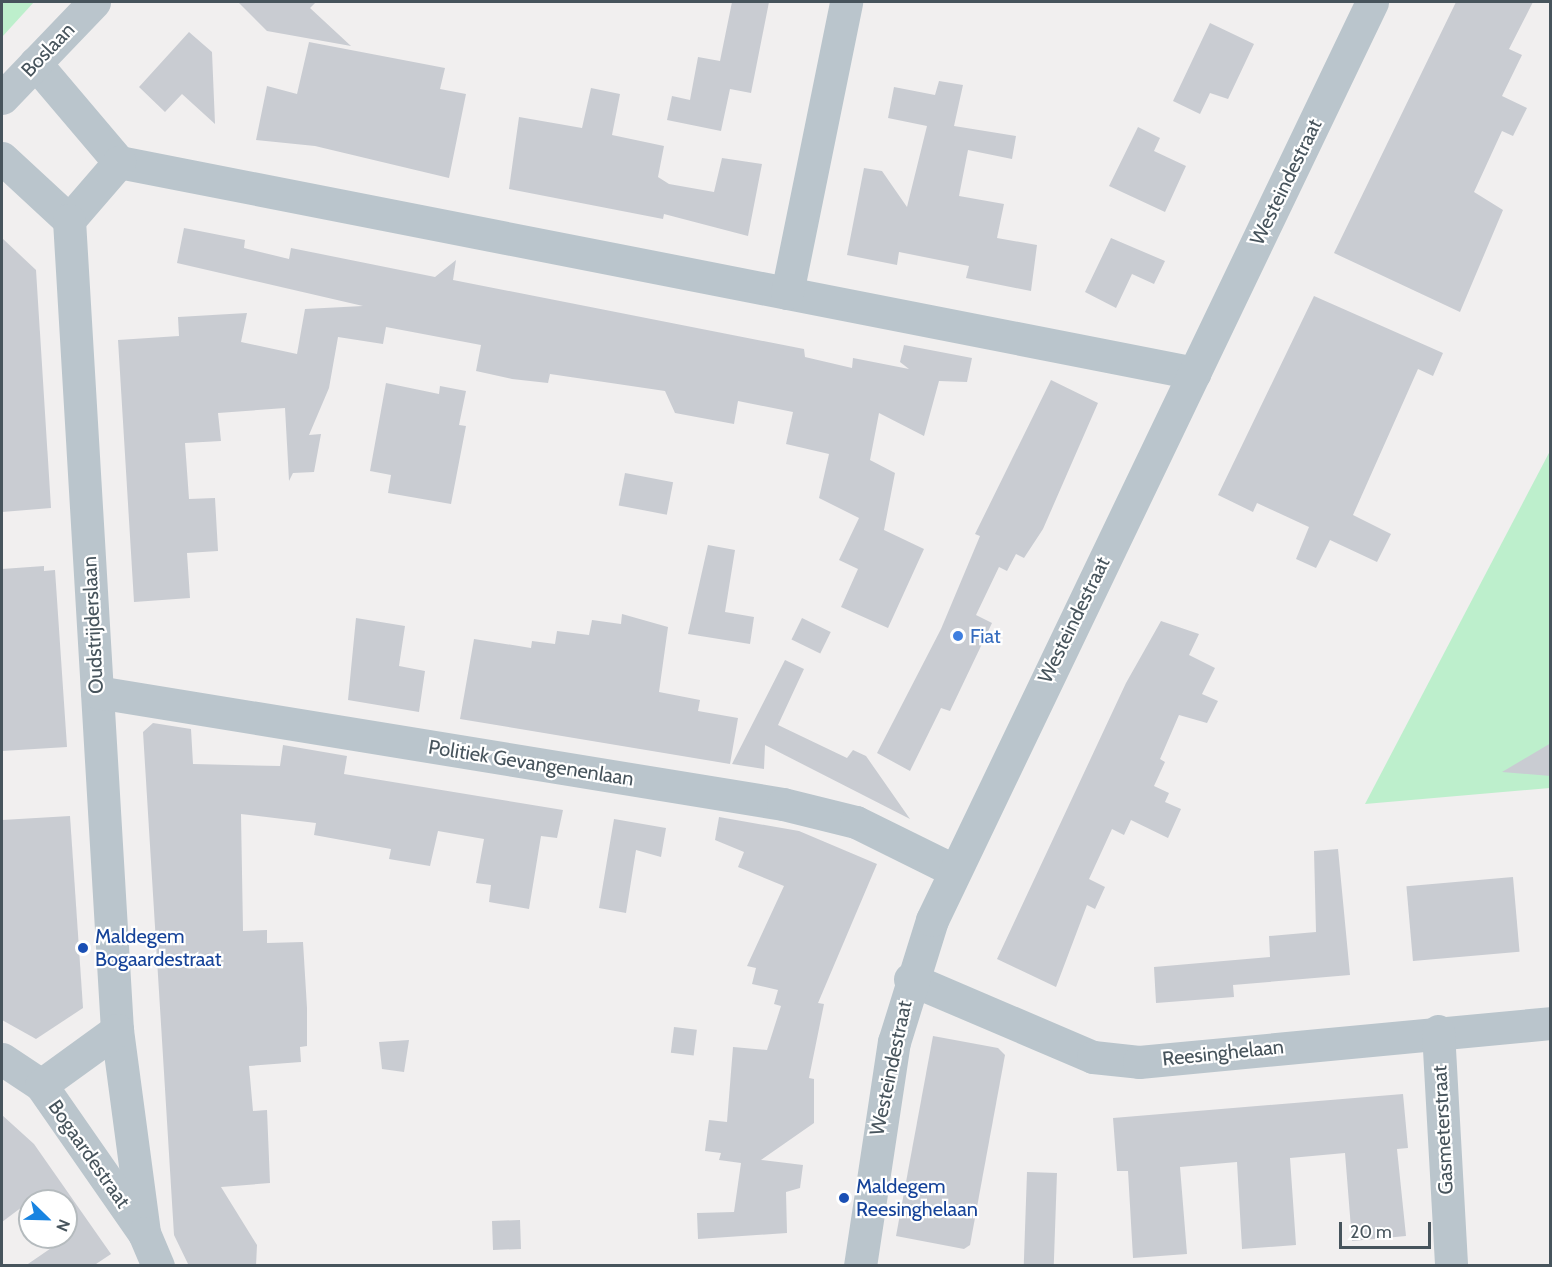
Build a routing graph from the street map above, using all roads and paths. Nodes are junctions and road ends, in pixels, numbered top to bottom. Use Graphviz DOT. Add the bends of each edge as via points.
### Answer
graph roads {
  1 [pos="94,2"];
  2 [pos="846,2"];
  3 [pos="1372,2"];
  4 [pos="34,63"];
  5 [pos="2,98"];
  6 [pos="2,158"];
  7 [pos="119,162"];
  8 [pos="69,220"];
  9 [pos="787,293"];
  10 [pos="1194,373"];
  11 [pos="97,692"];
  12 [pos="953,870"];
  13 [pos="910,979"];
  14 [pos="1551,1023"];
  15 [pos="117,1030"];
  16 [pos="1438,1031"];
  17 [pos="2,1059"];
  18 [pos="41,1085"];
  19 [pos="144,1233"];
  20 [pos="158,1266"];
  21 [pos="860,1266"];
  22 [pos="1451,1266"];
  1 -- 4 [label="street, Boslaan"];
  2 -- 9 [label="street"];
  3 -- 10 [label="street, Westeindestraat"];
  4 -- 5 [label="street, Boslaan"];
  4 -- 7 [label="street"];
  6 -- 8 [label="street"];
  7 -- 8 [label="street"];
  7 -- 9 [label="street"];
  8 -- 11 [label="street, Oudstrijderslaan"];
  9 -- 10 [label="street"];
  10 -- 12 [label="street, Westeindestraat"];
  11 -- 12 [label="street, Politiek Gevangenenlaan" via="783,804 856,822"];
  11 -- 15 [label="street, Oudstrijderslaan"];
  12 -- 13 [label="street, Westeindestraat"];
  13 -- 16 [label="street, Reesinghelaan" via="1105,1058 1139,1062"];
  13 -- 21 [label="street, Westeindestraat" via="878,1119"];
  14 -- 16 [label="street, Reesinghelaan"];
  15 -- 18 [label="street"];
  15 -- 19 [label="street, Oudstrijderslaan"];
  16 -- 22 [label="street, Gasmeterstraat"];
  17 -- 18 [label="street, Bogaardestraat"];
  18 -- 19 [label="street, Bogaardestraat"];
  19 -- 20 [label="street, Bogaardestraat"];
}
